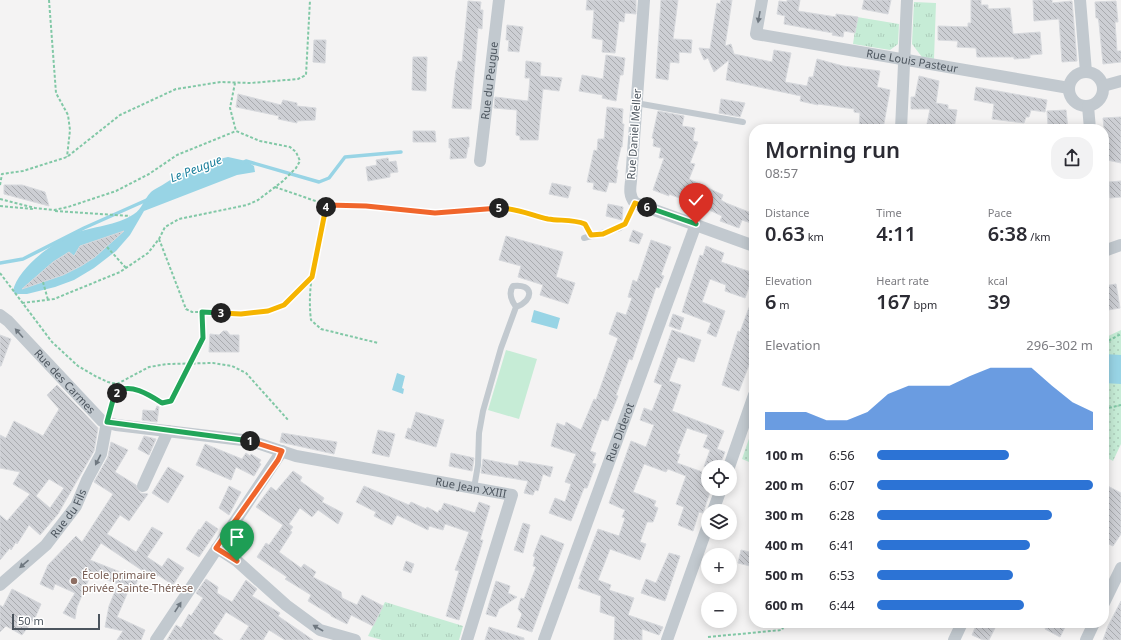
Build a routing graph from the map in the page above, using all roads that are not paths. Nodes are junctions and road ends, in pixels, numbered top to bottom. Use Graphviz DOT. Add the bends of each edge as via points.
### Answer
graph roads {
  1 [pos="499,0"];
  2 [pos="644,0"];
  3 [pos="762,0"];
  4 [pos="907,0"];
  5 [pos="1080,0"];
  6 [pos="905,60"];
  7 [pos="1086,72"];
  8 [pos="1121,81"];
  9 [pos="1103,86"];
  10 [pos="1069,88"];
  11 [pos="636,103"];
  12 [pos="1088,106"];
  13 [pos="744,122"];
  14 [pos="901,124"];
  15 [pos="1090,124"];
  16 [pos="480,160"];
  17 [pos="635,203"];
  18 [pos="696,224"];
  19 [pos="584,238"];
  20 [pos="749,244"];
  21 [pos="1121,245"];
  22 [pos="1109,249"];
  23 [pos="516,307"];
  24 [pos="0,315"];
  25 [pos="749,410"];
  26 [pos="107,422"];
  27 [pos="168,431"];
  28 [pos="282,451"];
  29 [pos="731,460"];
  30 [pos="143,486"];
  31 [pos="474,488"];
  32 [pos="703,540"];
  33 [pos="216,548"];
  34 [pos="1121,568"];
  35 [pos="0,585"];
  36 [pos="1109,593"];
  37 [pos="960,628"];
  38 [pos="1092,628"];
  39 [pos="156,640"];
  40 [pos="355,640"];
  41 [pos="467,640"];
  42 [pos="544,640"];
  43 [pos="667,640"];
  44 [pos="954,640"];
  45 [pos="1086,640"];
  1 -- 16 [label="street, Rue du Peugue"];
  2 -- 11 [label="street, Rue Daniel Meller"];
  3 -- 6 [label="street, Rue Louis Pasteur, one-way" via="756,34"];
  4 -- 6 [label="street"];
  5 -- 7 [label="street"];
  6 -- 10 [label="street, Rue Louis Pasteur"];
  6 -- 14 [label="street"];
  7 -- 9 [label="street" via="1099,78"];
  7 -- 10 [label="street" via="1076,75"];
  8 -- 9 [label="street"];
  9 -- 12 [label="street" via="1101,97 1093,105"];
  10 -- 12 [label="street" via="1076,103"];
  11 -- 13 [label="lane"];
  11 -- 17 [label="street, Rue Daniel Meller" via="630,195"];
  12 -- 15 [label="street"];
  17 -- 18 [label="street"];
  17 -- 19 [label="lane" via="625,224 603,234"];
  18 -- 20 [label="street"];
  18 -- 42 [label="street, Rue Diderot"];
  21 -- 22 [label="street"];
  23 -- 31 [label="lane" via="483,411"];
  26 -- 24 [label="street, Rue des Carmes, one-way" via="97,418"];
  25 -- 29 [label="street"];
  26 -- 27 [label="street, Rue des Carmes"];
  26 -- 35 [label="street, Rue du Fils, one-way" via="101,454 73,511 46,545"];
  27 -- 28 [label="street, Rue des Carmes" via="252,441"];
  27 -- 30 [label="street"];
  28 -- 31 [label="street, Rue Jean XXIII" via="296,456"];
  28 -- 33 [label="street"];
  31 -- 41 [label="street, Rue Jean XXIII" via="512,495"];
  32 -- 43 [label="street"];
  39 -- 33 [label="street, one-way"];
  40 -- 33 [label="street, one-way" via="320,630 286,605 237,561"];
  34 -- 36 [label="street"];
  37 -- 44 [label="street"];
  38 -- 45 [label="street"];
}
